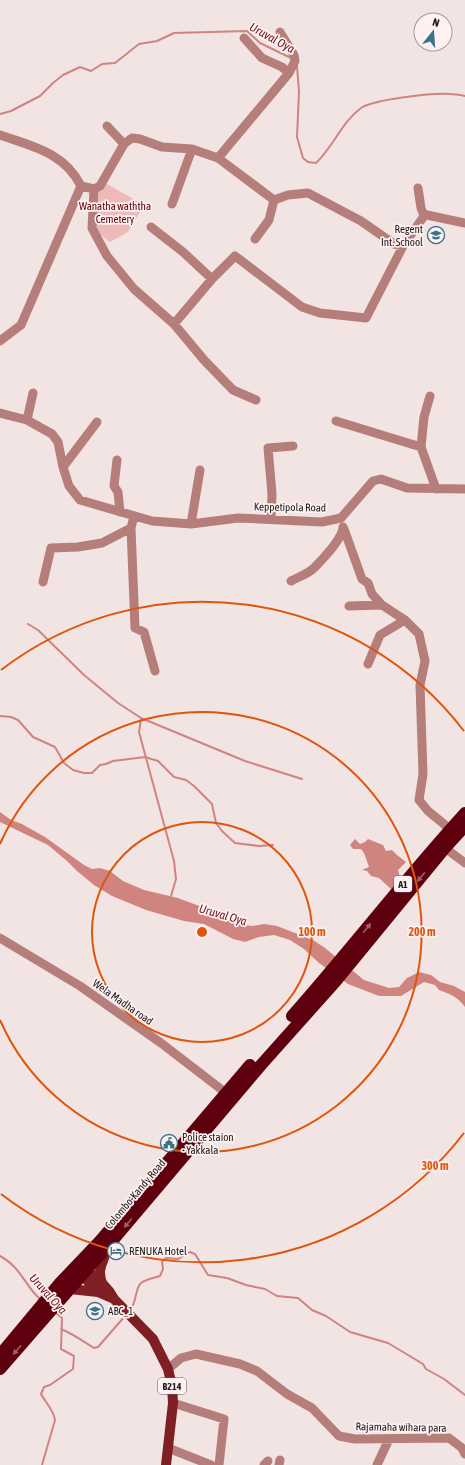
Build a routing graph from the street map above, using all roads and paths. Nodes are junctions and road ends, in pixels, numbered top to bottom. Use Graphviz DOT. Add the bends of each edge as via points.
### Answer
graph roads {
  1 [pos="280,32"];
  2 [pos="244,38"];
  3 [pos="289,73"];
  4 [pos="107,126"];
  5 [pos="0,135"];
  6 [pos="124,144"];
  7 [pos="192,149"];
  8 [pos="218,158"];
  9 [pos="82,186"];
  10 [pos="418,188"];
  11 [pos="94,189"];
  12 [pos="274,200"];
  13 [pos="172,204"];
  14 [pos="424,216"];
  15 [pos="465,223"];
  16 [pos="151,227"];
  17 [pos="254,239"];
  18 [pos="403,246"];
  19 [pos="212,279"];
  20 [pos="174,324"];
  21 [pos="0,341"];
  22 [pos="33,393"];
  23 [pos="430,396"];
  24 [pos="256,400"];
  25 [pos="0,413"];
  26 [pos="27,420"];
  27 [pos="336,421"];
  28 [pos="96,422"];
  29 [pos="293,446"];
  30 [pos="421,448"];
  31 [pos="117,460"];
  32 [pos="63,467"];
  33 [pos="200,470"];
  34 [pos="436,489"];
  35 [pos="465,489"];
  36 [pos="120,512"];
  37 [pos="134,516"];
  38 [pos="341,518"];
  39 [pos="272,519"];
  40 [pos="192,524"];
  41 [pos="131,528"];
  42 [pos="344,529"];
  43 [pos="291,581"];
  44 [pos="43,582"];
  45 [pos="382,605"];
  46 [pos="349,606"];
  47 [pos="404,620"];
  48 [pos="368,664"];
  49 [pos="155,671"];
  50 [pos="465,812"];
  51 [pos="465,826"];
  52 [pos="450,829"];
  53 [pos="442,846"];
  54 [pos="465,863"];
  55 [pos="0,938"];
  56 [pos="257,1062"];
  57 [pos="226,1093"];
  58 [pos="107,1248"];
  59 [pos="80,1269"];
  60 [pos="100,1288"];
  61 [pos="62,1292"];
  62 [pos="30,1328"];
  63 [pos="0,1355"];
  64 [pos="0,1369"];
  65 [pos="168,1369"];
  66 [pos="173,1403"];
  67 [pos="388,1439"];
  68 [pos="168,1448"];
  69 [pos="465,1454"];
  70 [pos="166,1465"];
  71 [pos="211,1465"];
  72 [pos="219,1465"];
  73 [pos="377,1465"];
  1 -- 3 [label="street" via="294,56 295,61"];
  2 -- 3 [label="street" via="262,58"];
  3 -- 8 [label="street"];
  4 -- 6 [label="street"];
  5 -- 9 [label="street" via="44,150 76,175"];
  6 -- 7 [label="street" via="132,138 140,138 162,147"];
  6 -- 11 [label="street" via="106,178"];
  7 -- 8 [label="street"];
  7 -- 13 [label="street"];
  8 -- 12 [label="street"];
  9 -- 11 [label="street"];
  9 -- 21 [label="street" via="21,325"];
  10 -- 14 [label="street"];
  11 -- 20 [label="street" via="92,228 107,256 134,289"];
  12 -- 17 [label="street" via="269,220"];
  12 -- 18 [label="street" via="288,195 308,193 362,221 394,244"];
  14 -- 15 [label="street"];
  14 -- 18 [label="street"];
  16 -- 19 [label="street"];
  18 -- 19 [label="street" via="366,318 320,313 302,307 235,256"];
  19 -- 20 [label="street"];
  20 -- 24 [label="street" via="233,390"];
  22 -- 26 [label="street"];
  23 -- 30 [label="street" via="424,417"];
  25 -- 26 [label="street, Keppetipola Road"];
  26 -- 32 [label="street, Keppetipola Road" via="52,434 58,442"];
  27 -- 30 [label="street"];
  28 -- 32 [label="street"];
  29 -- 39 [label="street" via="268,448"];
  30 -- 34 [label="street"];
  31 -- 36 [label="street" via="114,486 118,492"];
  32 -- 36 [label="street, Keppetipola Road" via="69,486 80,500"];
  33 -- 40 [label="street"];
  34 -- 35 [label="street, Keppetipola Road"];
  34 -- 38 [label="street, Keppetipola Road" via="407,488 381,479 373,481"];
  36 -- 37 [label="street, Keppetipola Road"];
  37 -- 40 [label="street, Keppetipola Road" via="152,521"];
  37 -- 41 [label="street"];
  38 -- 39 [label="street, Keppetipola Road" via="322,522"];
  38 -- 42 [label="street"];
  39 -- 40 [label="street, Keppetipola Road" via="238,518"];
  41 -- 44 [label="street" via="102,543 51,548"];
  41 -- 49 [label="street" via="135,628 144,632"];
  42 -- 43 [label="street" via="340,539 313,570"];
  42 -- 45 [label="street" via="362,579 368,583 372,594"];
  45 -- 46 [label="street"];
  45 -- 47 [label="street"];
  47 -- 48 [label="street" via="380,635"];
  47 -- 52 [label="street" via="420,634 425,661 420,685 423,774 419,800"];
  50 -- 52 [label="highway, A1"];
  51 -- 53 [label="highway, A1"];
  52 -- 53 [label="highway, A1"];
  53 -- 54 [label="street"];
  53 -- 56 [label="highway, Colombo-Kandy Road / A1" via="332,978"];
  55 -- 57 [label="street, Wela Madha road" via="80,986"];
  56 -- 57 [label="highway, Colombo-Kandy Road / A1"];
  56 -- 58 [label="highway, Colombo-Kandy Road / A1, one-way"];
  57 -- 59 [label="highway, Colombo-Kandy Road / A1"];
  58 -- 59 [label="highway, Colombo-Kandy Road / A1"];
  58 -- 60 [label="main road" via="99,1271"];
  59 -- 60 [label="main road, B214"];
  59 -- 61 [label="highway, Colombo-Kandy Road / A1"];
  60 -- 61 [label="main road"];
  60 -- 65 [label="main road, B214" via="153,1339"];
  61 -- 62 [label="highway, Colombo-Kandy Road / A1"];
  62 -- 63 [label="highway, Colombo-Kandy Road / A1"];
  62 -- 64 [label="highway, Colombo-Kandy Road / A1, one-way"];
  65 -- 66 [label="main road, B214"];
  65 -- 67 [label="street, Rajamaha wihara para" via="181,1358 196,1354 240,1364 257,1370 287,1394 312,1408 339,1436 355,1439"];
  66 -- 68 [label="main road, B214"];
  66 -- 72 [label="street" via="224,1419"];
  67 -- 69 [label="street, Rajamaha wihara para" via="449,1438 462,1448"];
  67 -- 73 [label="street"];
  68 -- 70 [label="main road, B214"];
  68 -- 71 [label="street"];
}
